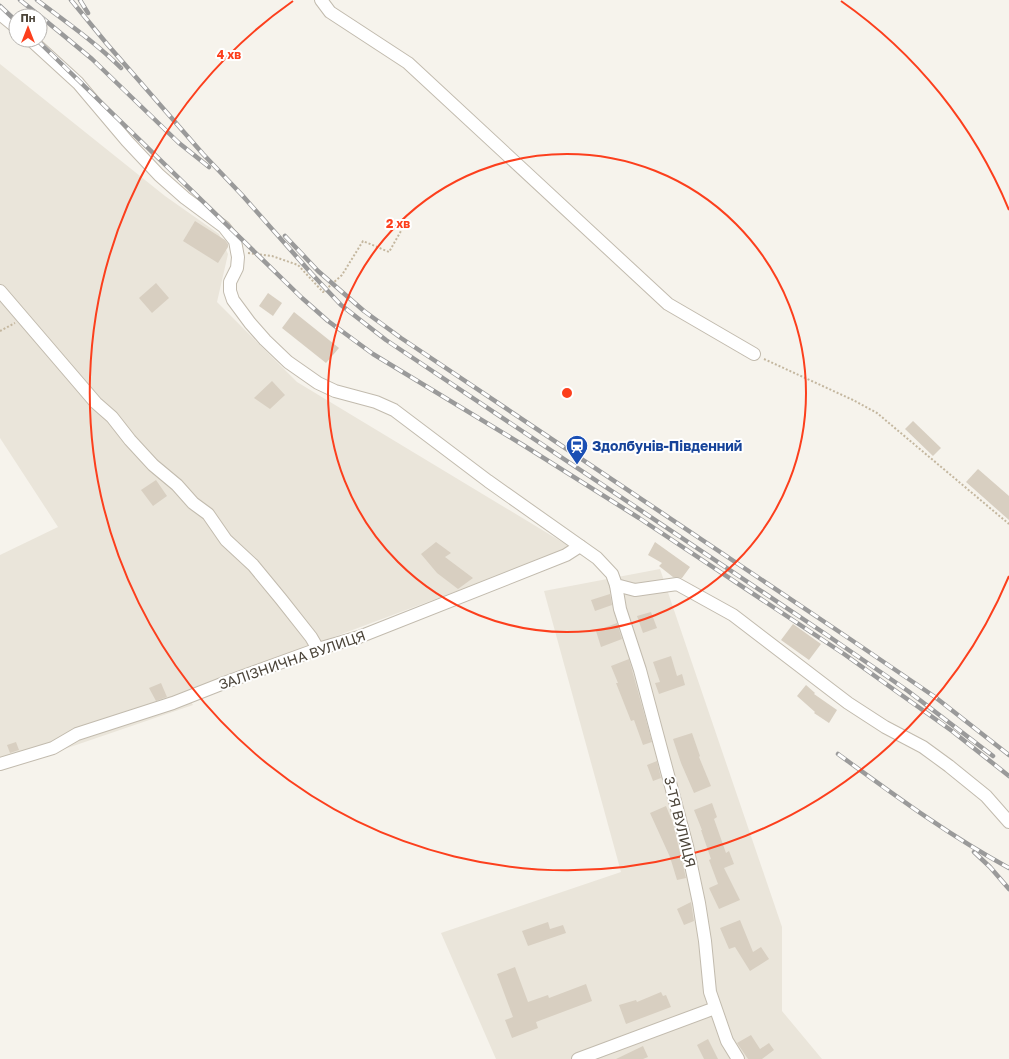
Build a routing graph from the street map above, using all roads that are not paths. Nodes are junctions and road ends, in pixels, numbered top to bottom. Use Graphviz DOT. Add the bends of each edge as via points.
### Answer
graph roads {
  1 [pos="321,0"];
  2 [pos="0,14"];
  3 [pos="8,20"];
  4 [pos="40,48"];
  5 [pos="0,291"];
  6 [pos="754,354"];
  7 [pos="580,546"];
  8 [pos="616,585"];
  9 [pos="318,649"];
  10 [pos="0,764"];
  11 [pos="1009,822"];
  12 [pos="715,1008"];
  13 [pos="578,1059"];
  14 [pos="738,1059"];
  1 -- 6 [label="street" via="330,12 408,63 668,304"];
  2 -- 3 [label="street"];
  4 -- 7 [label="street" via="78,83 127,142 159,175 224,227 235,241 237,252 237,268 230,282 233,300 265,340 288,362 318,383 335,391 376,402 394,410"];
  5 -- 9 [label="street" via="96,404 112,417 153,465 208,514 226,540 253,565 281,599"];
  7 -- 8 [label="street" via="612,574"];
  7 -- 9 [label="street, ЗАЛІЗНИЧНА ВУЛИЦЯ" via="566,555 359,637"];
  8 -- 11 [label="street" via="635,590 677,584 733,615 848,703 923,747 949,766 986,796"];
  8 -- 12 [label="street, 3-ТЯ ВУЛИЦЯ" via="620,610 640,670 687,846 700,910 710,992"];
  9 -- 10 [label="street, ЗАЛІЗНИЧНА ВУЛИЦЯ" via="173,703 77,734 53,748"];
  12 -- 13 [label="street"];
  12 -- 14 [label="street, 3-ТЯ ВУЛИЦЯ" via="727,1041"];
}
